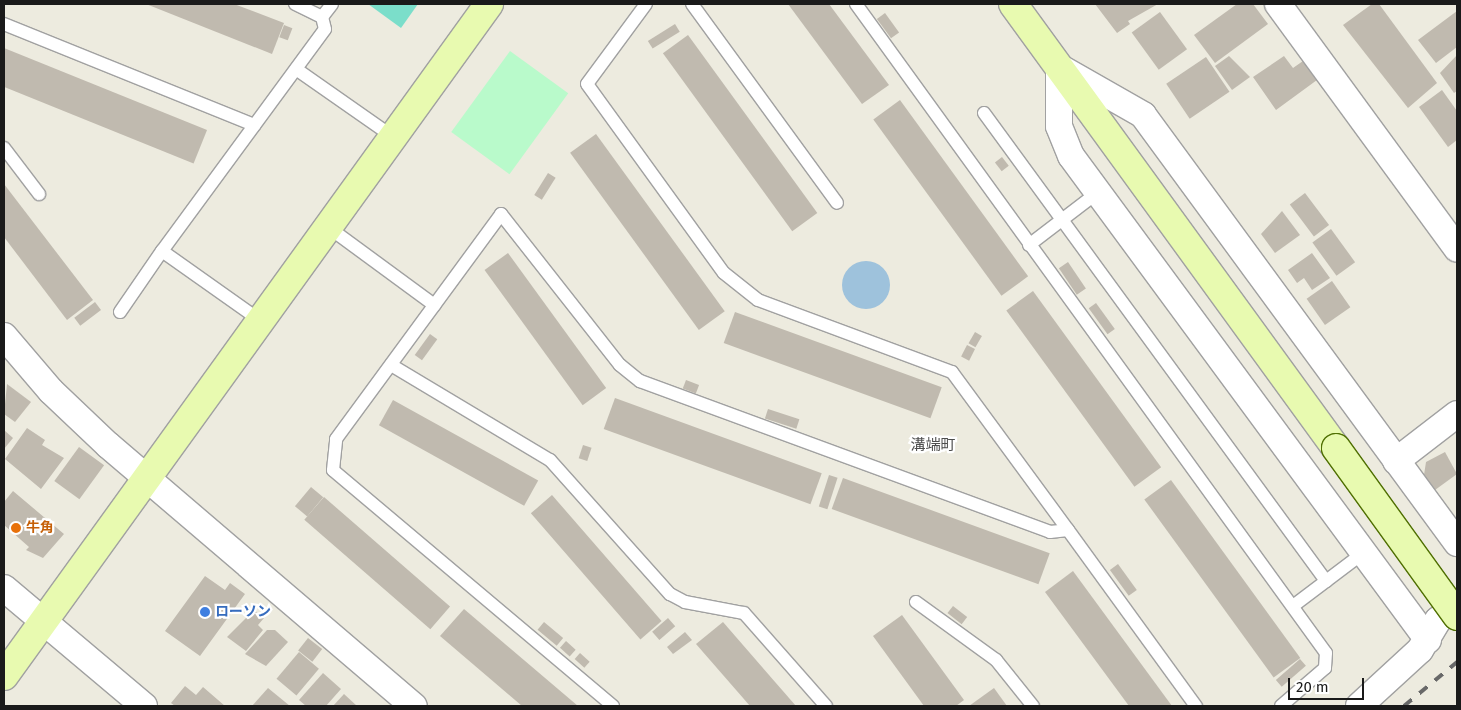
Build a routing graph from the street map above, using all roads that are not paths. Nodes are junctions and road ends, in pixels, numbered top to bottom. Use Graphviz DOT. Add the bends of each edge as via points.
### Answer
graph roads {
  1 [pos="295,4"];
  2 [pos="332,4"];
  3 [pos="489,4"];
  4 [pos="646,4"];
  5 [pos="692,4"];
  6 [pos="856,4"];
  7 [pos="1013,4"];
  8 [pos="1278,4"];
  9 [pos="322,17"];
  10 [pos="4,24"];
  11 [pos="1059,66"];
  12 [pos="296,69"];
  13 [pos="984,114"];
  14 [pos="254,125"];
  15 [pos="393,137"];
  16 [pos="4,148"];
  17 [pos="1097,193"];
  18 [pos="39,194"];
  19 [pos="837,203"];
  20 [pos="1063,221"];
  21 [pos="328,227"];
  22 [pos="1029,245"];
  23 [pos="1457,249"];
  24 [pos="162,251"];
  25 [pos="434,306"];
  26 [pos="120,312"];
  27 [pos="261,321"];
  28 [pos="4,336"];
  29 [pos="390,365"];
  30 [pos="1457,414"];
  31 [pos="1396,461"];
  32 [pos="147,479"];
  33 [pos="1068,530"];
  34 [pos="1457,542"];
  35 [pos="1363,553"];
  36 [pos="1326,581"];
  37 [pos="4,588"];
  38 [pos="916,602"];
  39 [pos="1457,605"];
  40 [pos="1294,606"];
  41 [pos="1457,616"];
  42 [pos="44,621"];
  43 [pos="1428,640"];
  44 [pos="4,676"];
  45 [pos="144,706"];
  46 [pos="414,706"];
  47 [pos="613,706"];
  48 [pos="826,706"];
  49 [pos="1033,706"];
  50 [pos="1196,706"];
  51 [pos="1281,706"];
  52 [pos="1359,706"];
  1 -- 9 [label="lane"];
  2 -- 9 [label="lane"];
  3 -- 15 [label="street"];
  4 -- 33 [label="lane" via="586,84 724,273 758,300 952,372"];
  5 -- 19 [label="lane"];
  6 -- 22 [label="lane"];
  7 -- 11 [label="street"];
  8 -- 23 [label="street"];
  9 -- 12 [label="lane" via="325,29"];
  10 -- 14 [label="lane"];
  11 -- 17 [label="street" via="1059,126 1072,156"];
  11 -- 31 [label="street" via="1143,115"];
  11 -- 41 [label="street, bridge"];
  12 -- 14 [label="lane"];
  12 -- 15 [label="lane"];
  13 -- 20 [label="lane"];
  14 -- 24 [label="lane"];
  15 -- 21 [label="street"];
  16 -- 18 [label="lane"];
  17 -- 20 [label="lane"];
  17 -- 35 [label="street"];
  20 -- 22 [label="lane"];
  20 -- 36 [label="lane"];
  21 -- 25 [label="lane"];
  21 -- 27 [label="street"];
  22 -- 40 [label="lane"];
  24 -- 26 [label="lane"];
  24 -- 27 [label="lane"];
  25 -- 29 [label="lane"];
  25 -- 33 [label="lane" via="501,214 620,365 640,381 1050,532"];
  27 -- 32 [label="street"];
  28 -- 32 [label="street" via="51,391"];
  29 -- 47 [label="lane" via="336,439 333,470"];
  29 -- 48 [label="lane" via="550,460 670,594 685,602 744,613"];
  30 -- 31 [label="street"];
  31 -- 34 [label="street"];
  32 -- 42 [label="street"];
  32 -- 46 [label="street"];
  33 -- 50 [label="lane"];
  35 -- 36 [label="lane"];
  35 -- 43 [label="street"];
  36 -- 40 [label="lane"];
  37 -- 42 [label="street"];
  38 -- 49 [label="lane" via="996,660"];
  39 -- 43 [label="street" via="1438,620"];
  40 -- 51 [label="lane" via="1328,661"];
  42 -- 44 [label="street"];
  42 -- 45 [label="street"];
  43 -- 52 [label="street"];
}
